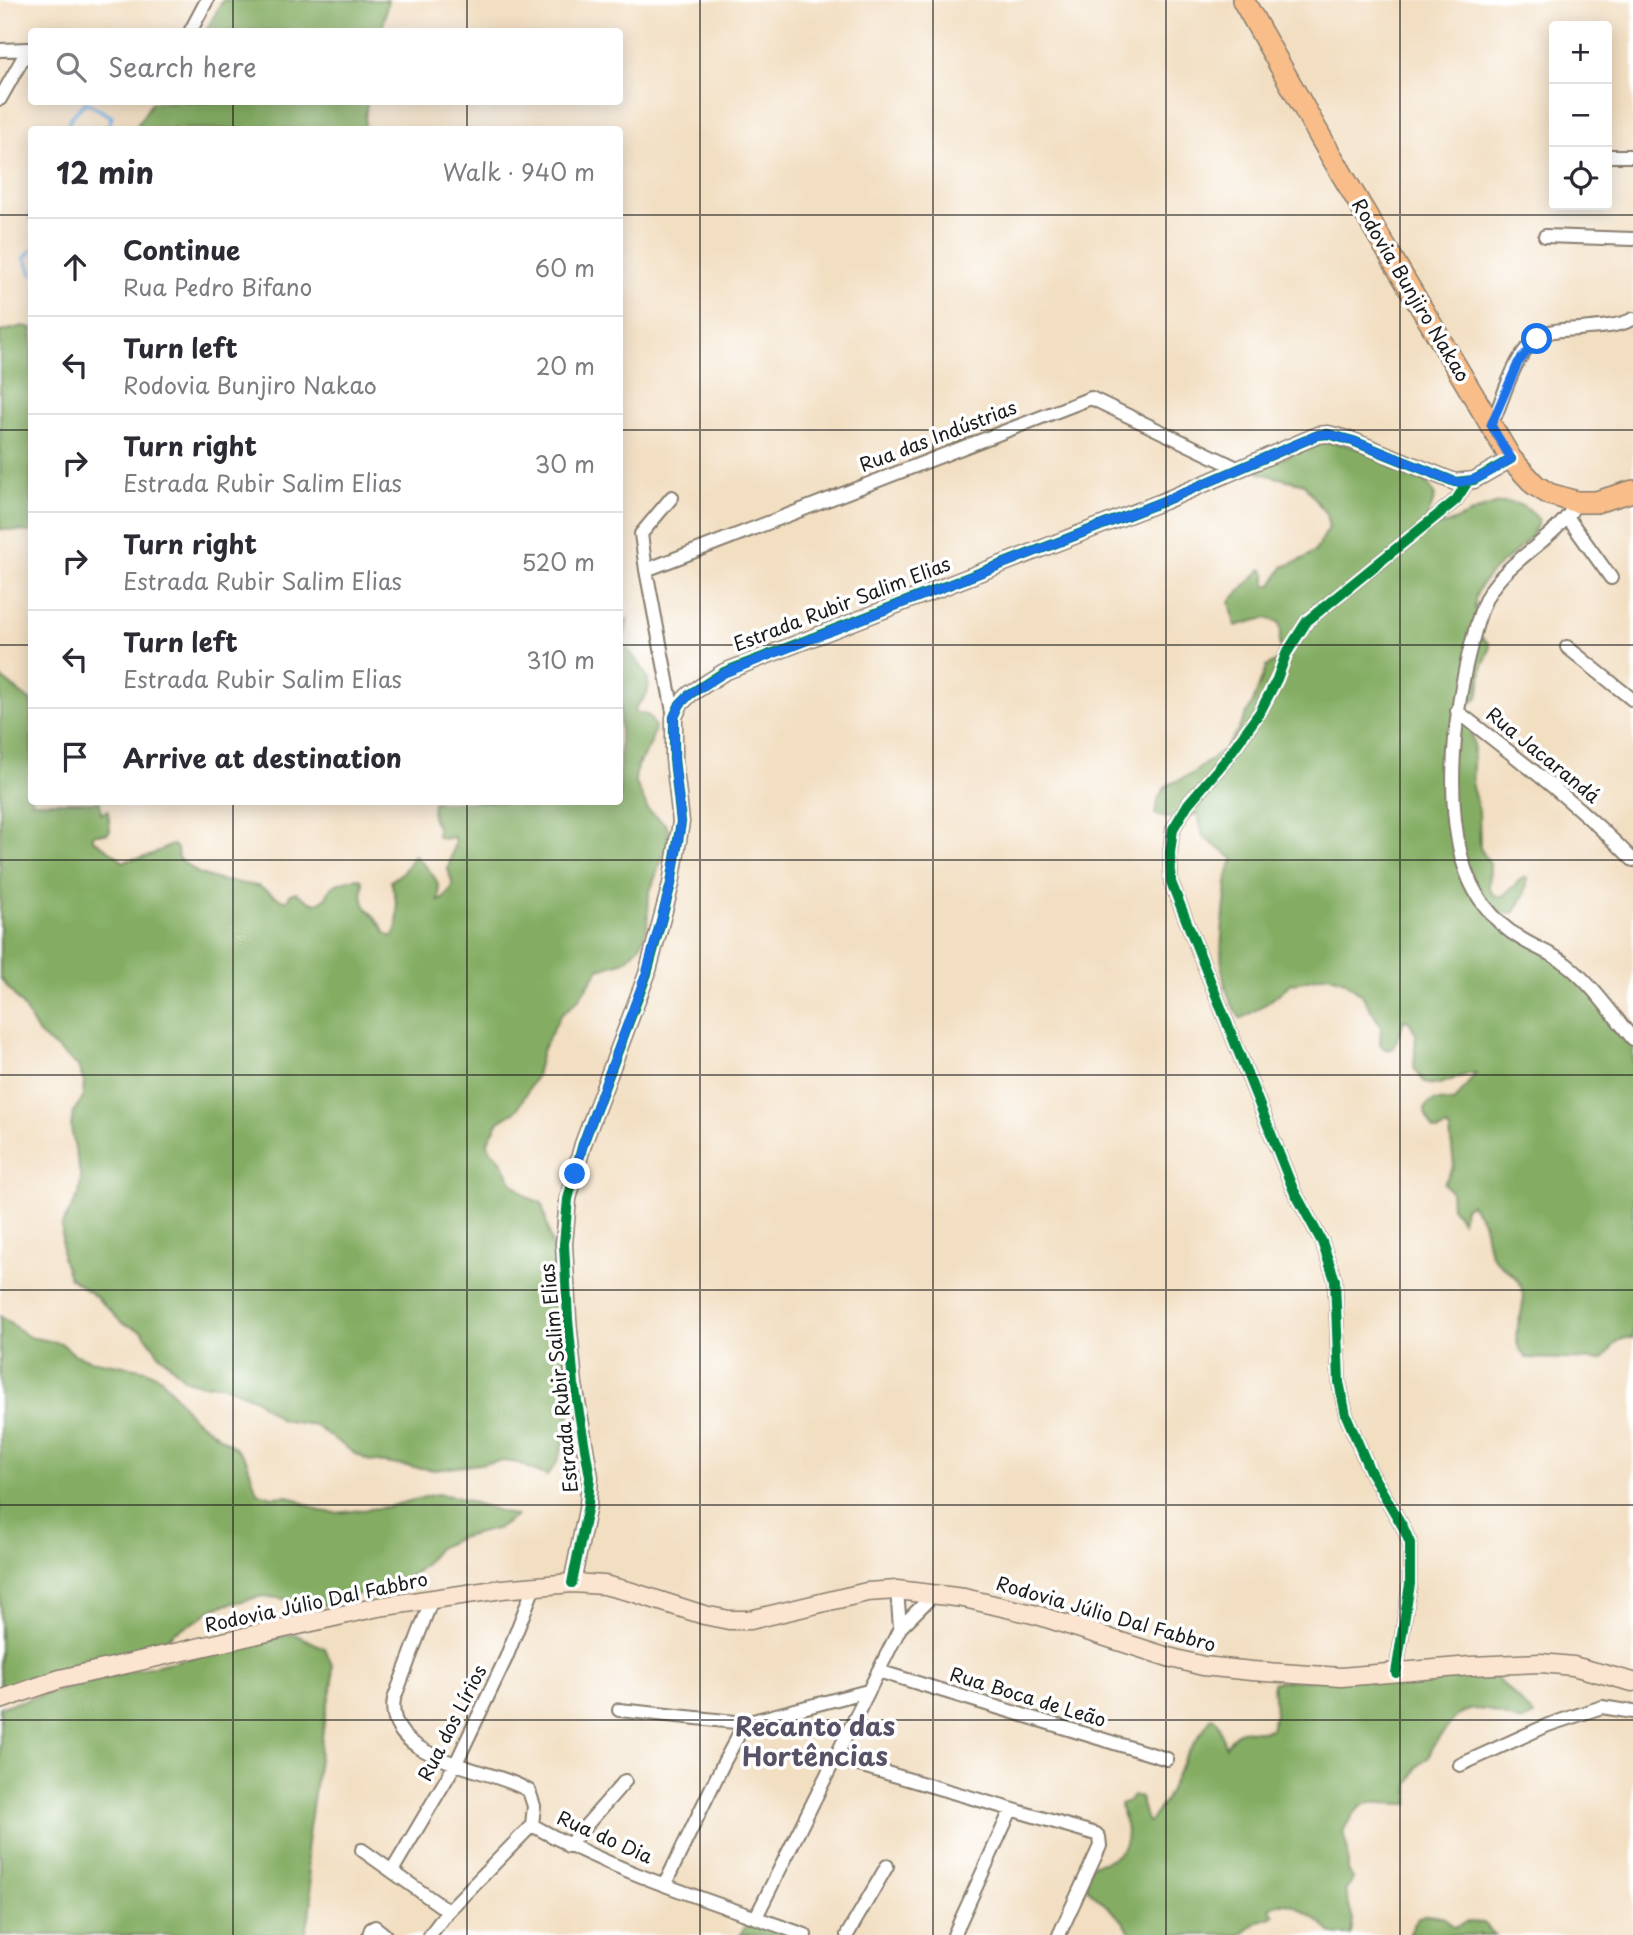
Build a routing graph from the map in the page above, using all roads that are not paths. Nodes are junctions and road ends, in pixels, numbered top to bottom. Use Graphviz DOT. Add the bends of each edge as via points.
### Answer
graph roads {
  1 [pos="207,0"];
  2 [pos="1243,0"];
  3 [pos="193,28"];
  4 [pos="28,49"];
  5 [pos="0,50"];
  6 [pos="28,52"];
  7 [pos="0,99"];
  8 [pos="1612,156"];
  9 [pos="1633,156"];
  10 [pos="1545,236"];
  11 [pos="1633,239"];
  12 [pos="1633,318"];
  13 [pos="1491,425"];
  14 [pos="1511,459"];
  15 [pos="1239,469"];
  16 [pos="1467,483"];
  17 [pos="1633,491"];
  18 [pos="672,497"];
  19 [pos="1573,510"];
  20 [pos="646,570"];
  21 [pos="1611,578"];
  22 [pos="1567,647"];
  23 [pos="1633,700"];
  24 [pos="1457,711"];
  25 [pos="674,717"];
  26 [pos="1633,860"];
  27 [pos="1633,1039"];
  28 [pos="572,1583"];
  29 [pos="534,1587"];
  30 [pos="897,1590"];
  31 [pos="933,1595"];
  32 [pos="432,1599"];
  33 [pos="900,1628"];
  34 [pos="878,1671"];
  35 [pos="1396,1673"];
  36 [pos="1633,1682"];
  37 [pos="868,1690"];
  38 [pos="0,1700"];
  39 [pos="619,1710"];
  40 [pos="1633,1712"];
  41 [pos="745,1723"];
  42 [pos="835,1758"];
  43 [pos="1167,1759"];
  44 [pos="456,1763"];
  45 [pos="1460,1765"];
  46 [pos="625,1781"];
  47 [pos="1011,1810"];
  48 [pos="532,1825"];
  49 [pos="568,1846"];
  50 [pos="362,1850"];
  51 [pos="887,1866"];
  52 [pos="392,1871"];
  53 [pos="665,1884"];
  54 [pos="448,1911"];
  55 [pos="756,1917"];
  56 [pos="369,1935"];
  57 [pos="386,1935"];
  58 [pos="430,1935"];
  59 [pos="805,1935"];
  60 [pos="847,1935"];
  61 [pos="954,1935"];
  62 [pos="1059,1935"];
  1 -- 3 [label="street"];
  2 -- 13 [label="main road, Rodovia Bunjiro Nakao"];
  4 -- 5 [label="street"];
  6 -- 7 [label="street"];
  8 -- 9 [label="street"];
  10 -- 11 [label="street"];
  12 -- 13 [label="street" via="1548,332 1537,339 1518,363"];
  13 -- 14 [label="main road, Rodovia Bunjiro Nakao"];
  14 -- 16 [label="street"];
  14 -- 19 [label="main road, Rodovia Bunjiro Nakao" via="1535,485"];
  15 -- 16 [label="street, Estrada Rubir Salim Elias" via="1328,434"];
  15 -- 20 [label="street, Rua das Indústrias" via="1091,398"];
  15 -- 25 [label="street, Estrada Rubir Salim Elias" via="724,673 690,694"];
  16 -- 35 [label="street" via="1456,500 1307,621 1286,654 1260,712 1173,829 1170,853 1171,882 1180,906 1293,1189 1322,1242 1335,1280 1339,1382 1346,1415 1370,1471 1410,1543 1410,1584"];
  17 -- 19 [label="main road, Rodovia Bunjiro Nakao"];
  18 -- 20 [label="street" via="641,534"];
  19 -- 21 [label="street"];
  19 -- 24 [label="street" via="1512,566 1489,594 1470,647"];
  20 -- 25 [label="street"];
  22 -- 23 [label="street"];
  24 -- 26 [label="street, Rua Jacarandá" via="1535,772"];
  24 -- 27 [label="street" via="1457,826 1471,883 1502,925 1582,977"];
  25 -- 28 [label="street, Estrada Rubir Salim Elias" via="681,822 671,884 646,974 583,1144 568,1199 564,1244 574,1384 590,1477"];
  28 -- 29 [label="main road, Rodovia Júlio Dal Fabbro"];
  28 -- 30 [label="main road, Rodovia Júlio Dal Fabbro" via="604,1585 729,1620 750,1620 840,1597"];
  29 -- 32 [label="main road, Rodovia Júlio Dal Fabbro"];
  29 -- 44 [label="street, Rua dos Lírios"];
  30 -- 31 [label="main road, Rodovia Júlio Dal Fabbro"];
  30 -- 33 [label="street"];
  31 -- 33 [label="street"];
  31 -- 35 [label="main road, Rodovia Júlio Dal Fabbro" via="1037,1615 1203,1666 1341,1677"];
  32 -- 38 [label="main road, Rodovia Júlio Dal Fabbro" via="378,1607 60,1679"];
  32 -- 44 [label="street" via="392,1710 410,1740"];
  33 -- 34 [label="street"];
  34 -- 37 [label="street"];
  34 -- 43 [label="street, Rua Boca de Leão"];
  35 -- 36 [label="main road, Rodovia Júlio Dal Fabbro" via="1541,1663 1573,1666"];
  37 -- 41 [label="street"];
  37 -- 42 [label="street"];
  39 -- 41 [label="street"];
  40 -- 45 [label="street" via="1592,1710"];
  41 -- 53 [label="street"];
  42 -- 47 [label="street"];
  42 -- 55 [label="street"];
  44 -- 48 [label="street" via="529,1791 534,1806"];
  44 -- 52 [label="street, Rua dos Lírios"];
  46 -- 49 [label="street"];
  47 -- 61 [label="street"];
  47 -- 62 [label="street" via="1099,1836 1100,1846"];
  48 -- 49 [label="street, Rua do Dia"];
  48 -- 54 [label="street, Rua do Dia"];
  49 -- 53 [label="street, Rua do Dia"];
  50 -- 52 [label="street"];
  51 -- 60 [label="street"];
  52 -- 54 [label="street"];
  53 -- 55 [label="street, Rua do Dia"];
  54 -- 58 [label="street, Rua do Dia"];
  55 -- 59 [label="street, Rua do Dia"];
  56 -- 57 [label="street" via="375,1927"];
}
